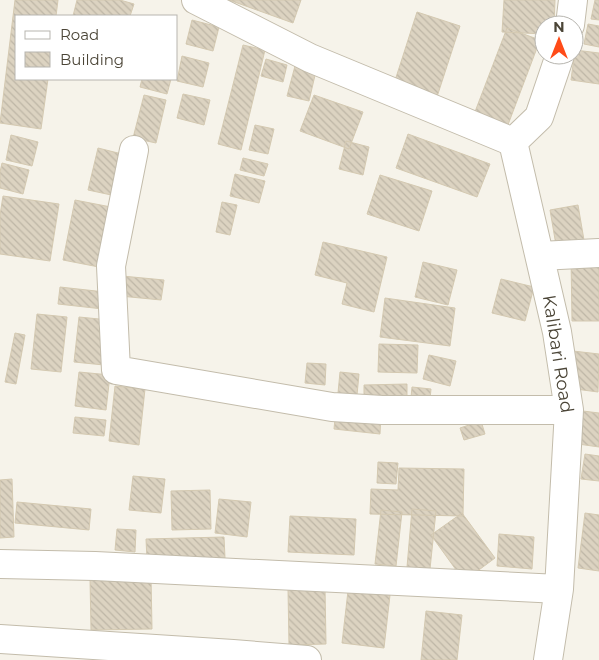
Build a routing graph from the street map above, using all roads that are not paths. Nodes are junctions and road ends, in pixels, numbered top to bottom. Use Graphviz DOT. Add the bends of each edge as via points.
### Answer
graph roads {
  1 [pos="196,0"];
  2 [pos="573,0"];
  3 [pos="571,15"];
  4 [pos="557,65"];
  5 [pos="513,142"];
  6 [pos="134,150"];
  7 [pos="599,253"];
  8 [pos="540,256"];
  9 [pos="569,410"];
  10 [pos="0,564"];
  11 [pos="559,589"];
  12 [pos="0,639"];
  13 [pos="307,660"];
  14 [pos="548,660"];
  1 -- 5 [label="street" via="310,58"];
  2 -- 3 [label="street"];
  4 -- 5 [label="street" via="539,118"];
  5 -- 8 [label="street, Kalibari Road"];
  6 -- 9 [label="street" via="111,266 116,370 332,407"];
  7 -- 8 [label="street"];
  8 -- 9 [label="street, Kalibari Road" via="557,332"];
  9 -- 11 [label="street, Kalibari Road"];
  10 -- 11 [label="street"];
  11 -- 14 [label="street, Kalibari Road"];
  12 -- 13 [label="street"];
}
